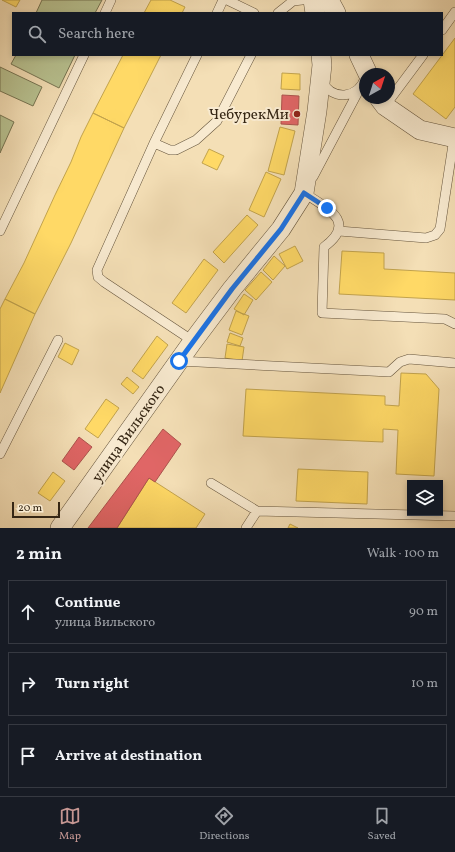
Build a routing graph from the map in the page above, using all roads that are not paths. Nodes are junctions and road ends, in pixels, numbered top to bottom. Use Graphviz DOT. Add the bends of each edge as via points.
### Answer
graph roads {
  1 [pos="111,0"];
  2 [pos="223,0"];
  3 [pos="227,0"];
  4 [pos="302,0"];
  5 [pos="313,0"];
  6 [pos="329,0"];
  7 [pos="105,12"];
  8 [pos="217,12"];
  9 [pos="252,12"];
  10 [pos="279,12"];
  11 [pos="314,12"];
  12 [pos="335,12"];
  13 [pos="455,12"];
  14 [pos="443,29"];
  15 [pos="84,56"];
  16 [pos="196,56"];
  17 [pos="250,56"];
  18 [pos="422,56"];
  19 [pos="323,64"];
  20 [pos="359,76"];
  21 [pos="359,78"];
  22 [pos="395,87"];
  23 [pos="385,104"];
  24 [pos="455,138"];
  25 [pos="154,144"];
  26 [pos="452,169"];
  27 [pos="304,193"];
  28 [pos="0,231"];
  29 [pos="339,231"];
  30 [pos="455,324"];
  31 [pos="58,340"];
  32 [pos="193,341"];
  33 [pos="179,361"];
  34 [pos="455,363"];
  35 [pos="0,454"];
  36 [pos="211,483"];
  37 [pos="257,510"];
  38 [pos="455,516"];
  39 [pos="60,528"];
  40 [pos="246,528"];
  1 -- 7 [label="lane"];
  2 -- 8 [label="lane"];
  3 -- 9 [label="lane"];
  4 -- 10 [label="lane" via="293,1"];
  5 -- 11 [label="street"];
  6 -- 12 [label="street"];
  13 -- 14 [label="lane"];
  15 -- 28 [label="lane"];
  16 -- 25 [label="lane"];
  17 -- 25 [label="lane" via="219,117 196,140 176,150"];
  18 -- 22 [label="lane"];
  19 -- 21 [label="lane" via="323,83 332,93 353,94"];
  19 -- 27 [label="street, улица Вильского"];
  20 -- 27 [label="lane"];
  23 -- 24 [label="street" via="420,130"];
  24 -- 26 [label="lane"];
  25 -- 32 [label="lane" via="97,270 98,277"];
  26 -- 29 [label="lane" via="440,229 435,235 426,238"];
  27 -- 29 [label="lane" via="335,214 340,225"];
  27 -- 32 [label="street, улица Вильского" via="281,229"];
  29 -- 30 [label="lane" via="324,247 322,313 446,318"];
  31 -- 35 [label="lane"];
  32 -- 33 [label="street, улица Вильского"];
  33 -- 34 [label="lane" via="389,372 400,362 410,359"];
  33 -- 39 [label="street, улица Вильского"];
  36 -- 37 [label="lane"];
  37 -- 38 [label="lane"];
  37 -- 40 [label="lane"];
}
